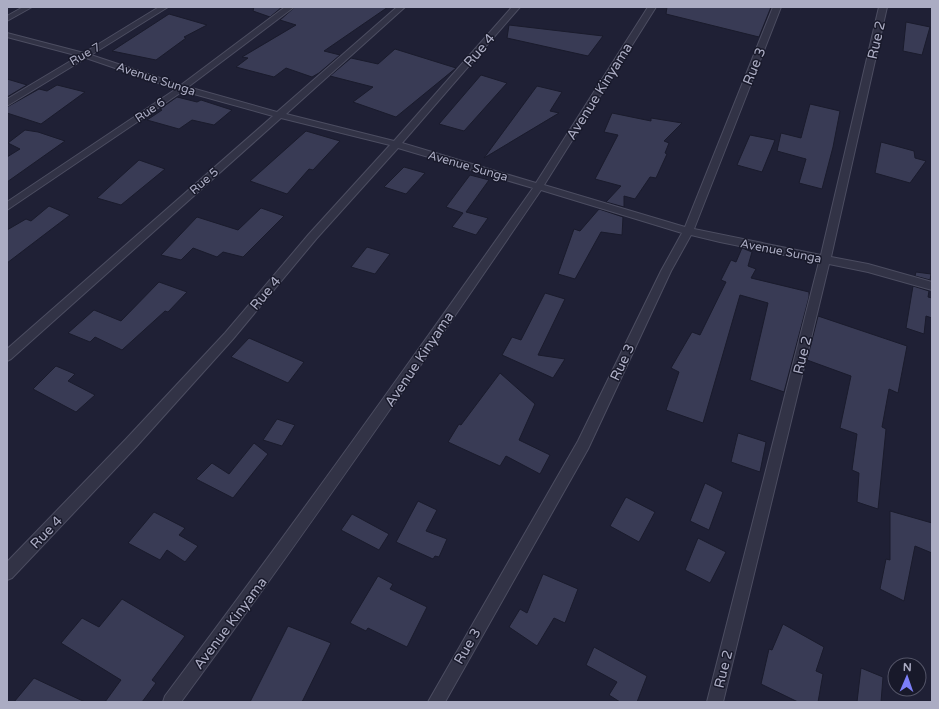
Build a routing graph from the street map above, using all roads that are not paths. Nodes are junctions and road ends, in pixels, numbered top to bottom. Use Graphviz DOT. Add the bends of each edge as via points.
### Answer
graph roads {
  1 [pos="28,7"];
  2 [pos="164,7"];
  3 [pos="290,7"];
  4 [pos="401,7"];
  5 [pos="516,7"];
  6 [pos="652,7"];
  7 [pos="778,7"];
  8 [pos="884,7"];
  9 [pos="7,19"];
  10 [pos="7,35"];
  11 [pos="84,56"];
  12 [pos="182,88"];
  13 [pos="7,103"];
  14 [pos="279,115"];
  15 [pos="395,144"];
  16 [pos="539,186"];
  17 [pos="7,207"];
  18 [pos="688,232"];
  19 [pos="825,260"];
  20 [pos="932,286"];
  21 [pos="7,356"];
  22 [pos="7,573"];
  23 [pos="171,702"];
  24 [pos="436,702"];
  25 [pos="715,702"];
  1 -- 9 [label="street"];
  2 -- 11 [label="street, Rue 7"];
  3 -- 12 [label="street, Rue 6"];
  4 -- 14 [label="street, Rue 5"];
  5 -- 15 [label="street, Rue 4"];
  6 -- 16 [label="street, Avenue Kinyama"];
  7 -- 18 [label="street, Rue 3"];
  8 -- 19 [label="street, Rue 2"];
  10 -- 11 [label="street, Avenue Sunga"];
  11 -- 12 [label="street, Avenue Sunga"];
  11 -- 13 [label="street, Rue 7"];
  12 -- 14 [label="street, Avenue Sunga"];
  12 -- 17 [label="street, Rue 6"];
  14 -- 15 [label="street, Avenue Sunga"];
  14 -- 21 [label="street, Rue 5"];
  15 -- 16 [label="street, Avenue Sunga"];
  15 -- 22 [label="street, Rue 4" via="229,336 131,444"];
  16 -- 18 [label="street, Avenue Sunga"];
  16 -- 23 [label="street, Avenue Kinyama" via="380,415"];
  18 -- 19 [label="street, Avenue Sunga"];
  18 -- 24 [label="street, Rue 3" via="666,271 583,445"];
  19 -- 20 [label="street, Avenue Sunga" via="868,268"];
  19 -- 25 [label="street, Rue 2"];
}
